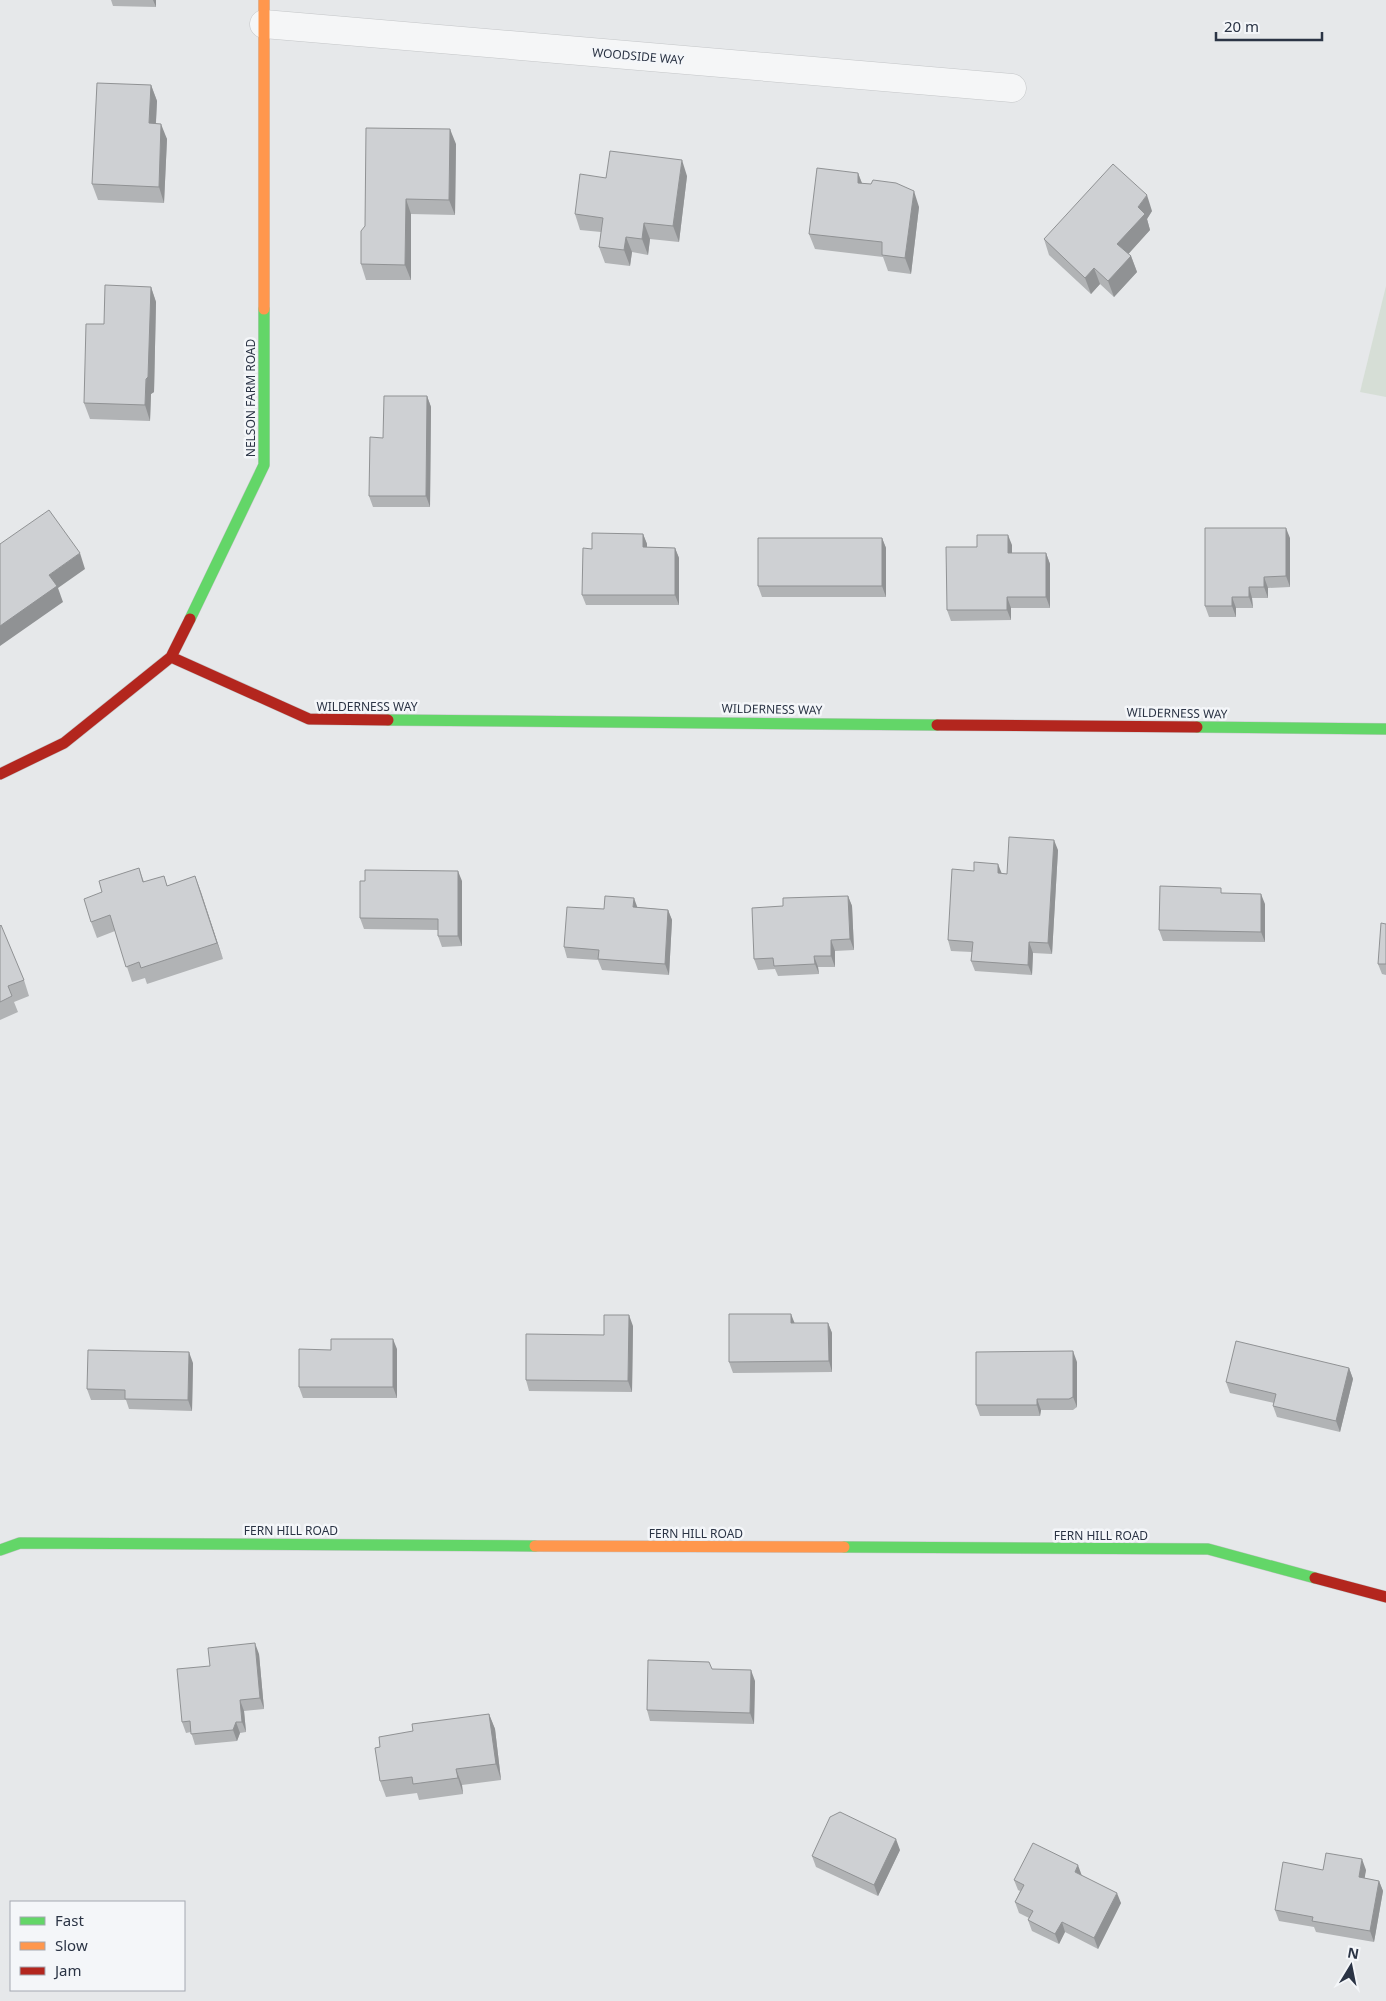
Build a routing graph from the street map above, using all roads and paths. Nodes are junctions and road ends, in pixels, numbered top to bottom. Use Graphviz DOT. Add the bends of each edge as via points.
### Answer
graph roads {
  1 [pos="264,12"];
  2 [pos="1012,88"];
  3 [pos="170,657"];
  4 [pos="1386,729"];
  5 [pos="0,774"];
  6 [pos="0,1550"];
  7 [pos="1386,1596"];
  1 -- 2 [label="street, WOODSIDE WAY"];
  1 -- 3 [label="street, NELSON FARM ROAD" via="264,465"];
  3 -- 4 [label="street, WILDERNESS WAY" via="309,719"];
  3 -- 5 [label="street, NELSON FARM ROAD" via="64,743"];
  6 -- 7 [label="street, FERN HILL ROAD" via="20,1542 1208,1549"];
}
